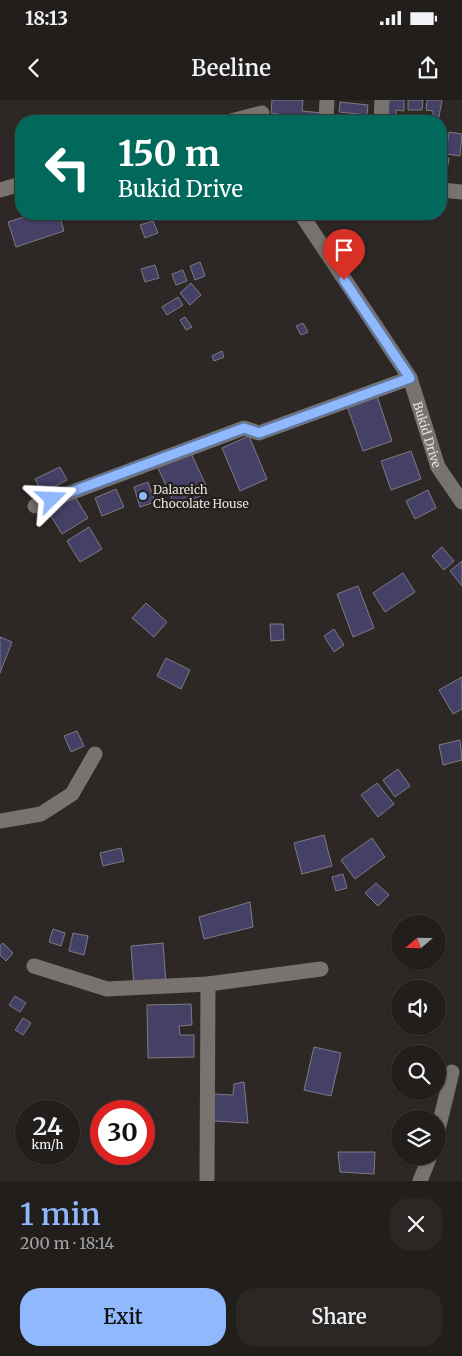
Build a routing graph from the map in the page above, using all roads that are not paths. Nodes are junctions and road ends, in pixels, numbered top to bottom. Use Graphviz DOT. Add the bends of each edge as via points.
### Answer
graph roads {
  1 [pos="327,100"];
  2 [pos="382,100"];
  3 [pos="326,115"];
  4 [pos="381,115"];
  5 [pos="15,186"];
  6 [pos="461,188"];
  7 [pos="447,189"];
  8 [pos="0,190"];
  9 [pos="305,220"];
  10 [pos="410,378"];
  11 [pos="462,502"];
  12 [pos="35,506"];
  13 [pos="95,754"];
  14 [pos="0,820"];
  15 [pos="34,966"];
  16 [pos="321,968"];
  17 [pos="208,984"];
  18 [pos="452,1072"];
  19 [pos="443,1110"];
  20 [pos="426,1165"];
  21 [pos="207,1181"];
  22 [pos="420,1181"];
  1 -- 3 [label="street"];
  2 -- 4 [label="street"];
  5 -- 8 [label="street"];
  6 -- 7 [label="street"];
  9 -- 10 [label="street, Bukid Drive"];
  10 -- 11 [label="street, Bukid Drive" via="438,467"];
  10 -- 12 [label="street" via="259,433 244,428"];
  13 -- 14 [label="street" via="72,794 41,814"];
  15 -- 17 [label="street" via="107,989"];
  16 -- 17 [label="street"];
  17 -- 21 [label="street"];
  18 -- 19 [label="street"];
  20 -- 22 [label="street"];
}
